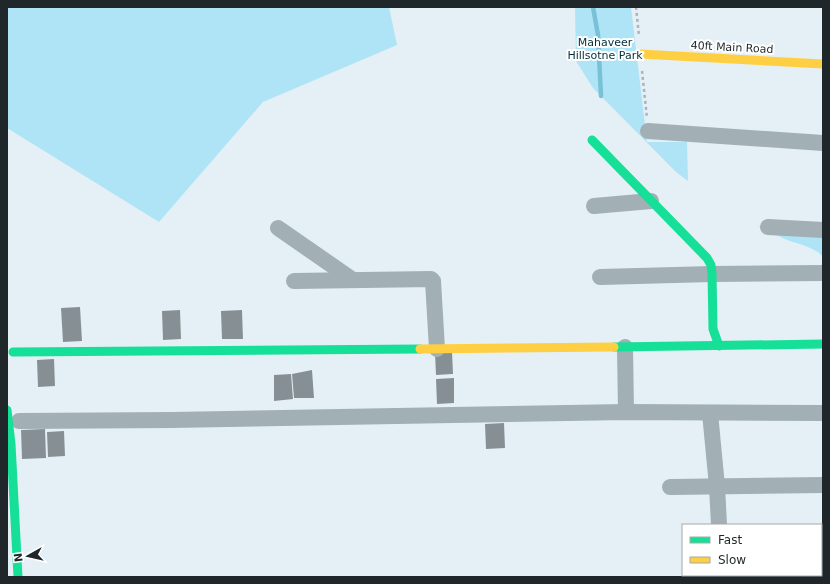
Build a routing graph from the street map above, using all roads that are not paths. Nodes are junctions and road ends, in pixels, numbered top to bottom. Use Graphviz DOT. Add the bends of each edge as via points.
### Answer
graph roads {
  1 [pos="640,54"];
  2 [pos="823,64"];
  3 [pos="648,131"];
  4 [pos="592,140"];
  5 [pos="823,143"];
  6 [pos="651,201"];
  7 [pos="594,206"];
  8 [pos="768,227"];
  9 [pos="278,228"];
  10 [pos="823,230"];
  11 [pos="823,273"];
  12 [pos="712,274"];
  13 [pos="600,277"];
  14 [pos="354,280"];
  15 [pos="294,281"];
  16 [pos="823,344"];
  17 [pos="719,346"];
  18 [pos="625,347"];
  19 [pos="437,349"];
  20 [pos="13,352"];
  21 [pos="7,410"];
  22 [pos="626,412"];
  23 [pos="710,412"];
  24 [pos="823,414"];
  25 [pos="18,421"];
  26 [pos="823,485"];
  27 [pos="670,486"];
  28 [pos="717,486"];
  29 [pos="719,524"];
  30 [pos="18,577"];
  1 -- 2 [label="street, 40ft Main Road"];
  3 -- 5 [label="street"];
  4 -- 6 [label="street"];
  6 -- 7 [label="street"];
  6 -- 12 [label="street" via="707,258"];
  8 -- 10 [label="street"];
  9 -- 14 [label="street"];
  11 -- 12 [label="street"];
  12 -- 13 [label="street"];
  12 -- 17 [label="street" via="714,329"];
  14 -- 15 [label="street"];
  14 -- 19 [label="street" via="433,281"];
  16 -- 17 [label="street"];
  17 -- 18 [label="street"];
  18 -- 19 [label="street"];
  18 -- 22 [label="street"];
  19 -- 20 [label="street"];
  21 -- 30 [label="street"];
  22 -- 23 [label="street"];
  22 -- 25 [label="street"];
  23 -- 24 [label="street"];
  23 -- 28 [label="street"];
  26 -- 28 [label="street"];
  27 -- 28 [label="street"];
  28 -- 29 [label="street"];
}
